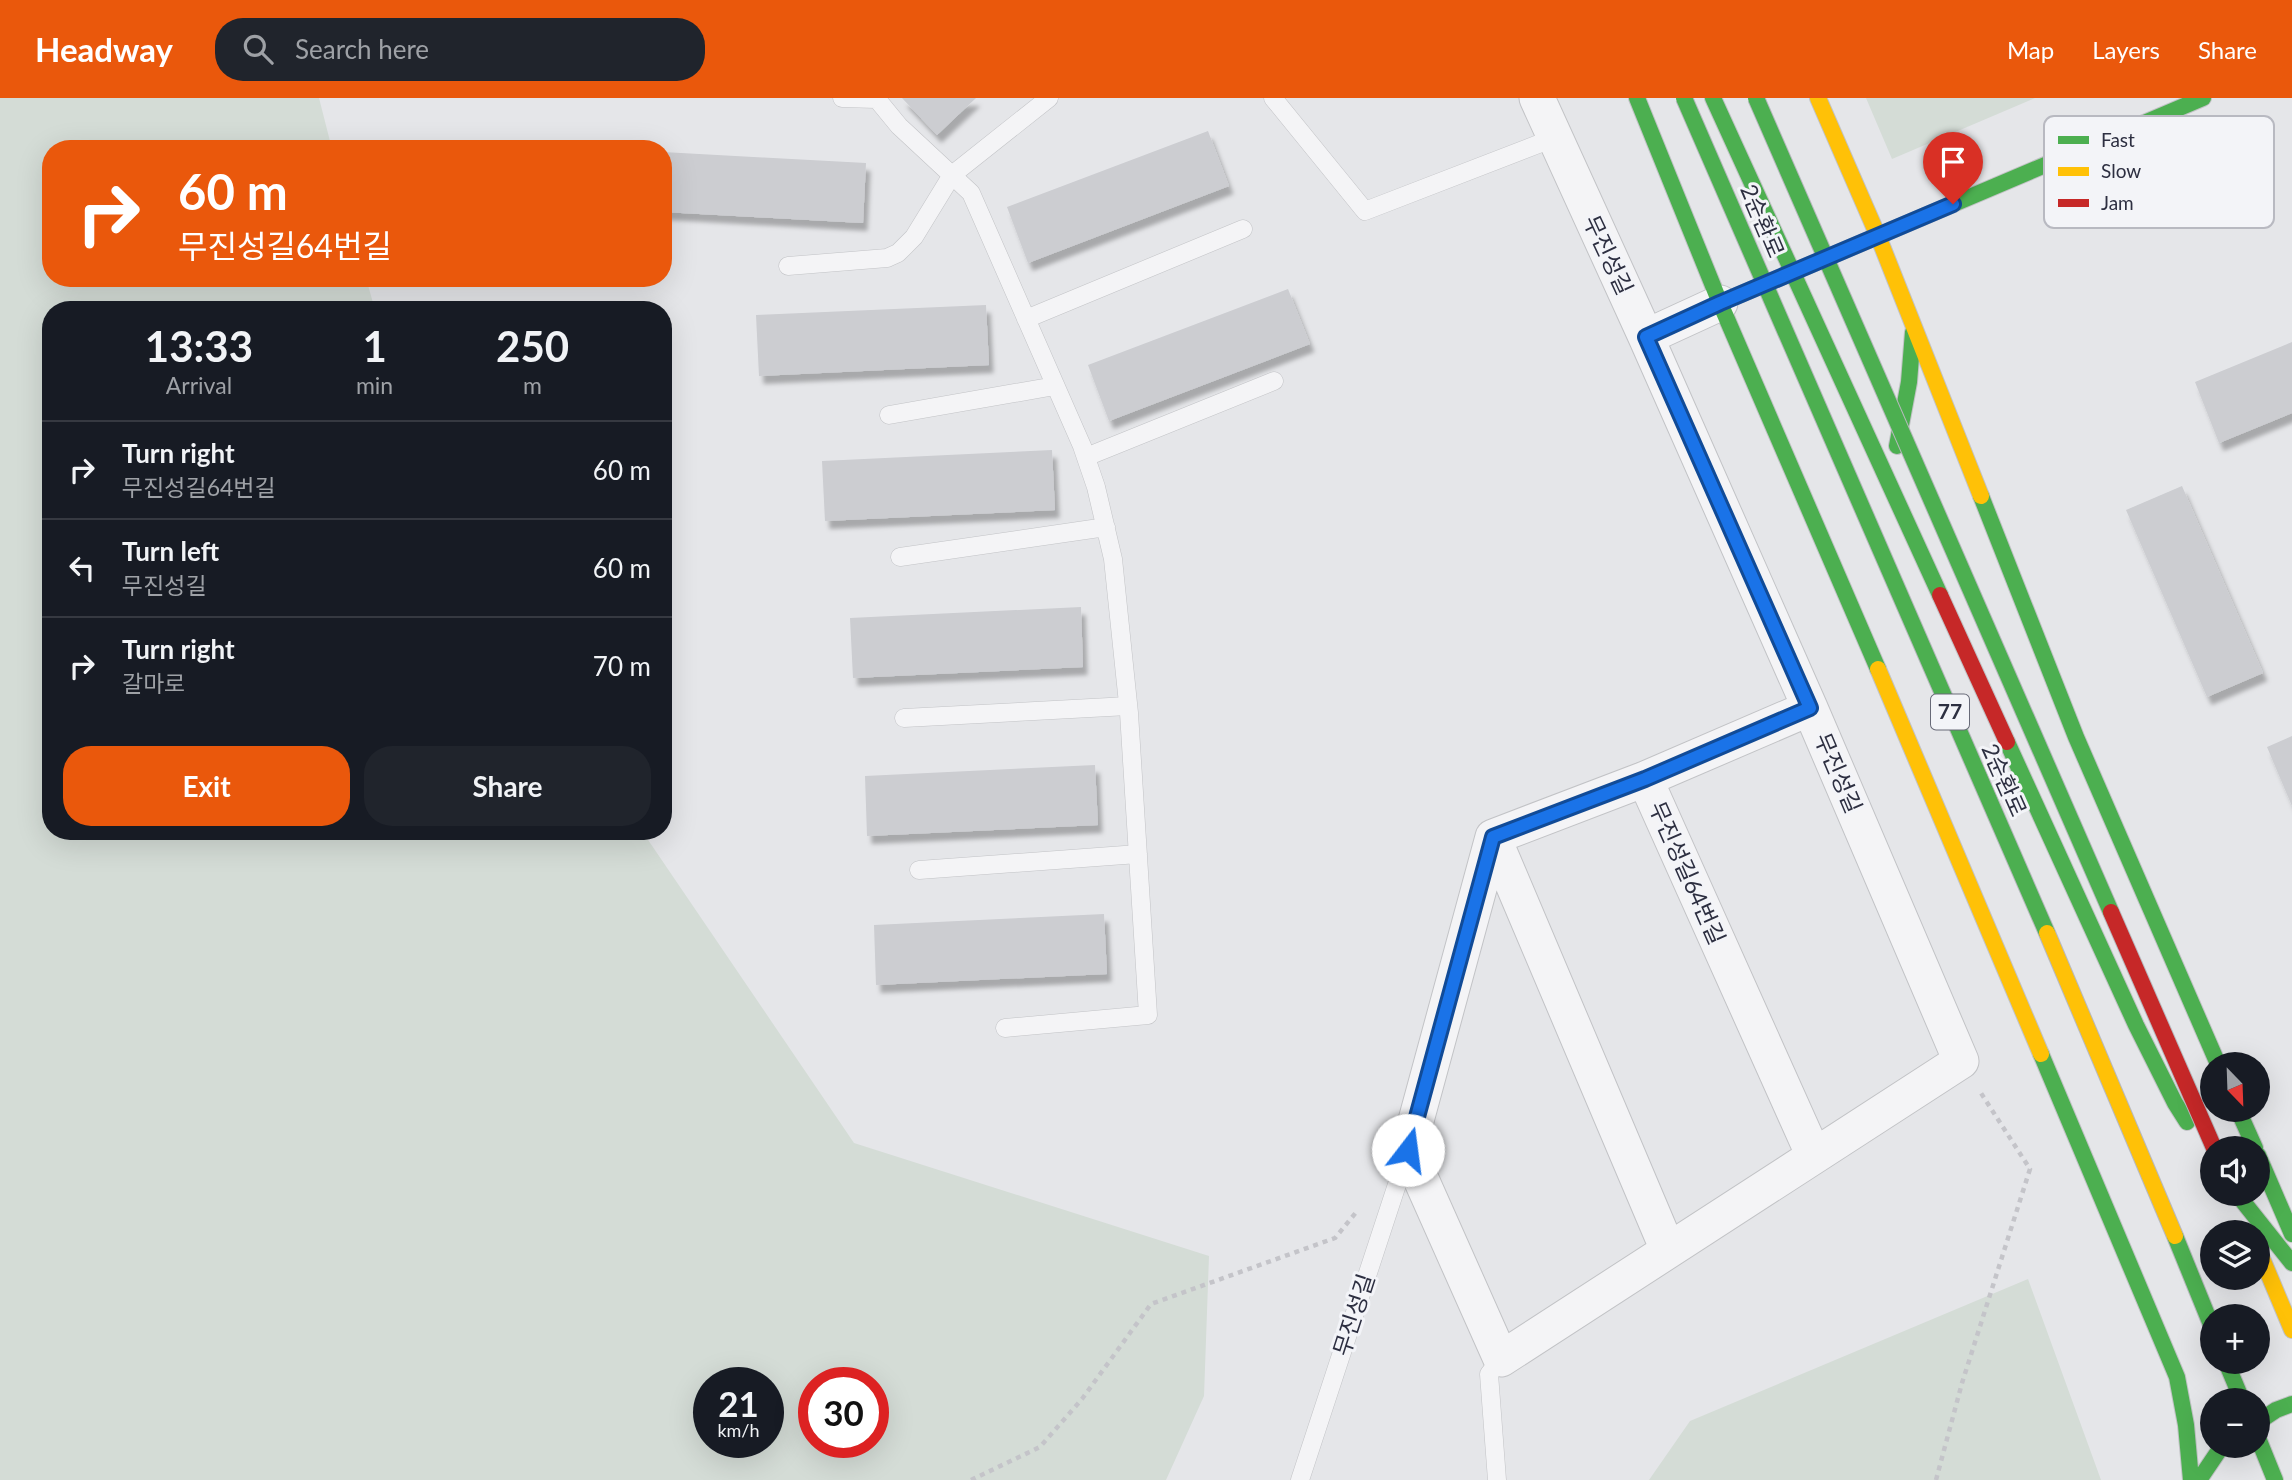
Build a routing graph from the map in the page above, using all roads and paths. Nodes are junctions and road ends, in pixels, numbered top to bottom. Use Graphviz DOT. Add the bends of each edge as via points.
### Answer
graph roads {
  1 [pos="842,98"];
  2 [pos="876,98"];
  3 [pos="1049,98"];
  4 [pos="1273,98"];
  5 [pos="1537,98"];
  6 [pos="1637,98"];
  7 [pos="1684,98"];
  8 [pos="1713,98"];
  9 [pos="1756,98"];
  10 [pos="1818,98"];
  11 [pos="2203,98"];
  12 [pos="2161,116"];
  13 [pos="1554,138"];
  14 [pos="2044,166"];
  15 [pos="952,175"];
  16 [pos="1243,229"];
  17 [pos="1878,236"];
  18 [pos="788,266"];
  19 [pos="1791,273"];
  20 [pos="1720,303"];
  21 [pos="1026,319"];
  22 [pos="1913,323"];
  23 [pos="1646,337"];
  24 [pos="1274,381"];
  25 [pos="1055,386"];
  26 [pos="889,415"];
  27 [pos="1086,457"];
  28 [pos="1901,512"];
  29 [pos="1106,527"];
  30 [pos="900,557"];
  31 [pos="1941,600"];
  32 [pos="1128,706"];
  33 [pos="1810,708"];
  34 [pos="904,718"];
  35 [pos="2076,737"];
  36 [pos="1645,779"];
  37 [pos="1493,837"];
  38 [pos="1138,854"];
  39 [pos="919,870"];
  40 [pos="1004,1028"];
  41 [pos="2213,1052"];
  42 [pos="1961,1061"];
  43 [pos="2209,1136"];
  44 [pos="2200,1142"];
  45 [pos="1408,1150"];
  46 [pos="1814,1156"];
  47 [pos="2270,1183"];
  48 [pos="2245,1206"];
  49 [pos="1360,1209"];
  50 [pos="2292,1234"];
  51 [pos="1668,1251"];
  52 [pos="2292,1263"];
  53 [pos="2270,1278"];
  54 [pos="2203,1304"];
  55 [pos="2292,1330"];
  56 [pos="1501,1359"];
  57 [pos="2292,1404"];
  58 [pos="2270,1414"];
  59 [pos="2214,1458"];
  60 [pos="2266,1458"];
  61 [pos="971,1480"];
  62 [pos="1300,1480"];
  63 [pos="1497,1480"];
  64 [pos="1936,1480"];
  65 [pos="2191,1480"];
  66 [pos="2199,1480"];
  67 [pos="2275,1480"];
  1 -- 2 [label="lane"];
  2 -- 15 [label="lane"];
  3 -- 15 [label="lane"];
  4 -- 13 [label="lane" via="1365,211"];
  5 -- 13 [label="street, 무진성길"];
  6 -- 20 [label="main road"];
  7 -- 54 [label="main road, 2순환로 / 77, bridge" via="2109,1076"];
  8 -- 19 [label="main road"];
  9 -- 43 [label="main road, 2순환로, bridge"];
  10 -- 17 [label="main road"];
  11 -- 12 [label="main road"];
  13 -- 23 [label="street, 무진성길"];
  14 -- 17 [label="main road"];
  15 -- 18 [label="lane" via="915,237 898,253 887,258"];
  15 -- 21 [label="lane" via="971,193"];
  16 -- 21 [label="lane"];
  17 -- 19 [label="main road"];
  17 -- 22 [label="main road"];
  19 -- 20 [label="main road"];
  19 -- 28 [label="main road"];
  20 -- 23 [label="street"];
  20 -- 65 [label="main road" via="2177,1377"];
  21 -- 25 [label="lane"];
  22 -- 28 [label="main road" via="1895,473"];
  22 -- 35 [label="main road"];
  23 -- 33 [label="street, 무진성길"];
  24 -- 27 [label="lane"];
  25 -- 26 [label="lane"];
  25 -- 27 [label="lane"];
  27 -- 29 [label="lane"];
  28 -- 31 [label="main road"];
  29 -- 30 [label="lane"];
  29 -- 32 [label="lane" via="1114,559"];
  31 -- 35 [label="main road" via="1990,657 2036,695"];
  31 -- 44 [label="main road" via="2136,1024"];
  32 -- 34 [label="lane"];
  32 -- 38 [label="lane"];
  33 -- 36 [label="street, 무진성길64번길"];
  33 -- 42 [label="street, 무진성길"];
  35 -- 41 [label="main road"];
  36 -- 37 [label="street, 무진성길64번길"];
  36 -- 46 [label="street, 무진성길64번길"];
  37 -- 45 [label="street"];
  37 -- 51 [label="street"];
  38 -- 39 [label="lane"];
  38 -- 40 [label="lane" via="1148,1015"];
  42 -- 46 [label="street"];
  42 -- 64 [label="path" via="2030,1168"];
  45 -- 56 [label="street"];
  45 -- 62 [label="lane, 무진성길"];
  46 -- 51 [label="street"];
  47 -- 50 [label="main road"];
  48 -- 52 [label="main road"];
  49 -- 61 [label="path" via="1335,1238 1151,1304 1082,1399 1040,1447"];
  51 -- 56 [label="street"];
  53 -- 55 [label="main road"];
  56 -- 63 [label="lane" via="1489,1374"];
  57 -- 58 [label="main road"];
  59 -- 66 [label="main road"];
  60 -- 67 [label="main road"];
}
